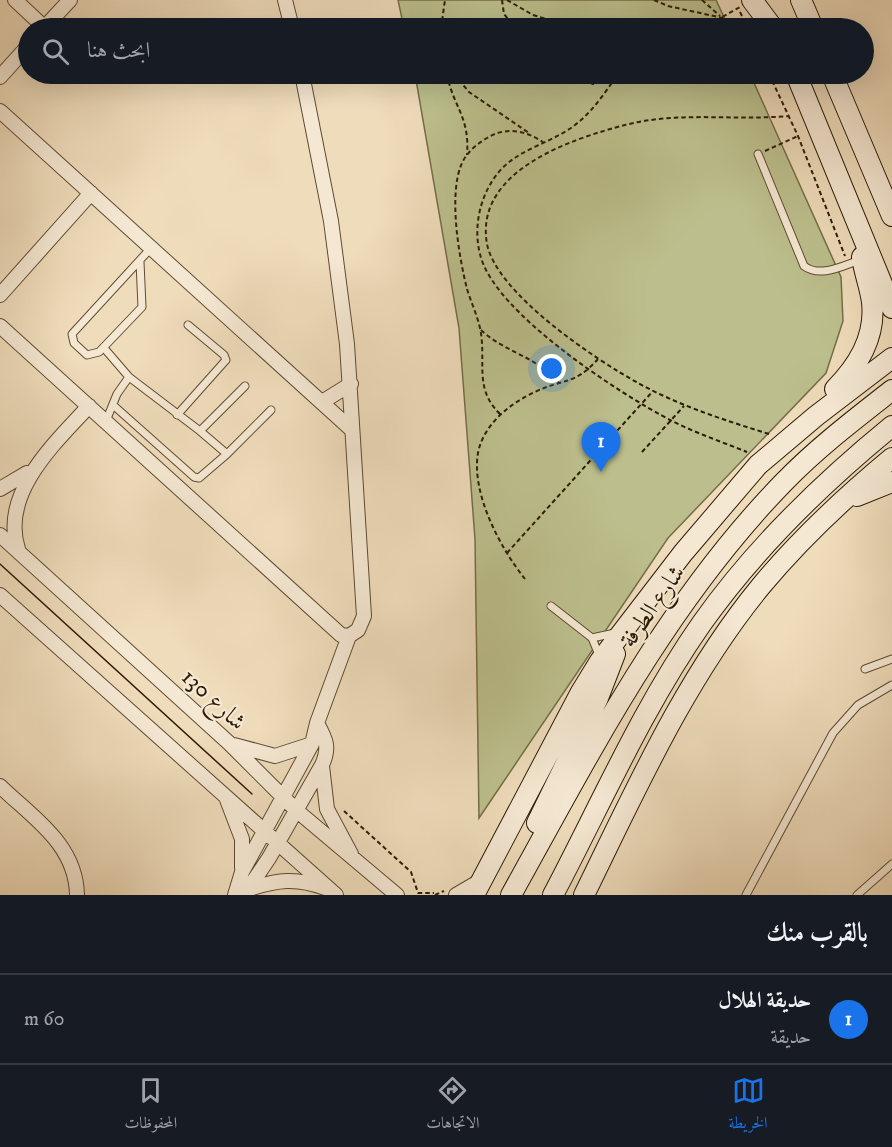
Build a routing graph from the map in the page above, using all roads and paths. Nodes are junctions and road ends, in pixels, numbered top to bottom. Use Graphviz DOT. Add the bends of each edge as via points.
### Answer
graph roads {
  1 [pos="15,0"];
  2 [pos="70,0"];
  3 [pos="285,0"];
  4 [pos="445,0"];
  5 [pos="502,0"];
  6 [pos="507,0"];
  7 [pos="654,0"];
  8 [pos="702,0"];
  9 [pos="734,0"];
  10 [pos="765,0"];
  11 [pos="801,0"];
  12 [pos="812,0"];
  13 [pos="745,4"];
  14 [pos="34,18"];
  15 [pos="54,18"];
  16 [pos="290,18"];
  17 [pos="442,18"];
  18 [pos="507,18"];
  19 [pos="543,18"];
  20 [pos="723,18"];
  21 [pos="761,18"];
  22 [pos="773,18"];
  23 [pos="809,18"];
  24 [pos="813,18"];
  25 [pos="18,57"];
  26 [pos="0,77"];
  27 [pos="304,84"];
  28 [pos="450,84"];
  29 [pos="462,84"];
  30 [pos="611,84"];
  31 [pos="774,84"];
  32 [pos="800,84"];
  33 [pos="836,84"];
  34 [pos="0,111"];
  35 [pos="788,116"];
  36 [pos="530,134"];
  37 [pos="798,136"];
  38 [pos="543,142"];
  39 [pos="758,154"];
  40 [pos="467,155"];
  41 [pos="91,193"];
  42 [pos="892,216"];
  43 [pos="862,232"];
  44 [pos="152,248"];
  45 [pos="140,262"];
  46 [pos="856,262"];
  47 [pos="0,295"];
  48 [pos="892,308"];
  49 [pos="188,325"];
  50 [pos="0,326"];
  51 [pos="481,330"];
  52 [pos="104,348"];
  53 [pos="598,358"];
  54 [pos="892,358"];
  55 [pos="589,369"];
  56 [pos="129,377"];
  57 [pos="560,383"];
  58 [pos="351,384"];
  59 [pos="245,386"];
  60 [pos="892,390"];
  61 [pos="653,391"];
  62 [pos="322,402"];
  63 [pos="643,403"];
  64 [pos="113,405"];
  65 [pos="89,406"];
  66 [pos="684,406"];
  67 [pos="271,410"];
  68 [pos="500,414"];
  69 [pos="177,415"];
  70 [pos="816,416"];
  71 [pos="106,421"];
  72 [pos="672,421"];
  73 [pos="892,426"];
  74 [pos="351,429"];
  75 [pos="200,431"];
  76 [pos="773,436"];
  77 [pos="642,453"];
  78 [pos="227,454"];
  79 [pos="753,454"];
  80 [pos="892,458"];
  81 [pos="29,471"];
  82 [pos="892,482"];
  83 [pos="0,489"];
  84 [pos="841,503"];
  85 [pos="0,535"];
  86 [pos="507,553"];
  87 [pos="21,554"];
  88 [pos="525,579"];
  89 [pos="0,595"];
  90 [pos="551,606"];
  91 [pos="625,627"];
  92 [pos="349,636"];
  93 [pos="592,638"];
  94 [pos="892,659"];
  95 [pos="600,661"];
  96 [pos="865,669"];
  97 [pos="892,685"];
  98 [pos="317,723"];
  99 [pos="229,743"];
  100 [pos="312,744"];
  101 [pos="322,765"];
  102 [pos="0,786"];
  103 [pos="224,793"];
  104 [pos="284,799"];
  105 [pos="325,803"];
  106 [pos="296,810"];
  107 [pos="266,831"];
  108 [pos="278,842"];
  109 [pos="355,861"];
  110 [pos="891,866"];
  111 [pos="242,872"];
  112 [pos="479,886"];
  113 [pos="246,892"];
  114 [pos="333,893"];
  115 [pos="434,893"];
  116 [pos="77,895"];
  117 [pos="235,895"];
  118 [pos="397,895"];
  119 [pos="456,895"];
  120 [pos="510,895"];
  121 [pos="553,895"];
  122 [pos="584,895"];
  123 [pos="746,895"];
  124 [pos="857,895"];
  1 -- 14 [label="street"];
  2 -- 15 [label="street"];
  3 -- 16 [label="street"];
  4 -- 17 [label="path"];
  5 -- 18 [label="path"];
  6 -- 19 [label="path"];
  7 -- 20 [label="path"];
  8 -- 20 [label="path"];
  9 -- 13 [label="path"];
  10 -- 22 [label="main road"];
  11 -- 23 [label="main road"];
  12 -- 24 [label="main road"];
  13 -- 20 [label="path"];
  13 -- 21 [label="main road"];
  25 -- 26 [label="street"];
  27 -- 58 [label="street" via="333,232"];
  28 -- 40 [label="path" via="466,123"];
  29 -- 36 [label="path"];
  30 -- 38 [label="path" via="574,126"];
  31 -- 35 [label="path"];
  32 -- 43 [label="main road"];
  33 -- 42 [label="main road"];
  34 -- 41 [label="street"];
  35 -- 37 [label="path"];
  35 -- 53 [label="path" via="687,116 624,125 541,156 510,176 495,195 488,217 487,244 496,264 535,310"];
  36 -- 38 [label="path"];
  36 -- 40 [label="path" via="505,131 489,136"];
  37 -- 39 [label="path"];
  37 -- 46 [label="path"];
  38 -- 55 [label="path" via="499,172 483,198 477,229 480,255 490,278 512,303 562,352"];
  39 -- 46 [label="lane" via="804,266 822,272"];
  40 -- 51 [label="path" via="457,177 458,235 467,288"];
  41 -- 44 [label="street"];
  41 -- 47 [label="street"];
  43 -- 46 [label="main road"];
  43 -- 48 [label="main road"];
  44 -- 45 [label="lane"];
  44 -- 62 [label="street"];
  45 -- 52 [label="lane" via="142,306"];
  45 -- 52 [label="lane" via="72,334 74,343 87,355"];
  46 -- 70 [label="main road" via="872,303 869,335 860,360"];
  49 -- 69 [label="lane" via="226,360"];
  50 -- 65 [label="street"];
  51 -- 57 [label="path" via="490,339 544,367"];
  51 -- 68 [label="path" via="483,387 488,402"];
  52 -- 56 [label="lane"];
  53 -- 55 [label="path"];
  53 -- 61 [label="path"];
  54 -- 70 [label="main road"];
  55 -- 57 [label="path" via="575,380"];
  55 -- 63 [label="path"];
  56 -- 64 [label="lane"];
  56 -- 69 [label="lane"];
  57 -- 68 [label="path" via="534,392"];
  58 -- 62 [label="street"];
  58 -- 74 [label="street"];
  59 -- 75 [label="lane"];
  60 -- 120 [label="main road, شارع الطرفة" via="786,480 670,620"];
  61 -- 63 [label="path"];
  61 -- 66 [label="path"];
  62 -- 74 [label="street"];
  63 -- 72 [label="path"];
  63 -- 86 [label="path"];
  64 -- 71 [label="lane"];
  64 -- 78 [label="lane" via="194,477 199,478"];
  65 -- 71 [label="street"];
  65 -- 81 [label="street"];
  66 -- 72 [label="path"];
  66 -- 76 [label="path"];
  67 -- 78 [label="lane"];
  68 -- 86 [label="path" via="478,453 485,506"];
  69 -- 75 [label="lane"];
  70 -- 91 [label="main road" via="758,465 719,507"];
  71 -- 92 [label="street" via="341,635"];
  72 -- 77 [label="path"];
  72 -- 79 [label="path"];
  73 -- 121 [label="main road" via="810,498 755,556 702,623 663,685"];
  74 -- 92 [label="street" via="364,616 358,630"];
  75 -- 78 [label="lane"];
  80 -- 84 [label="main road"];
  81 -- 83 [label="street"];
  81 -- 87 [label="street" via="15,499 10,521"];
  82 -- 84 [label="main road"];
  84 -- 122 [label="main road" via="760,587 713,655 636,790"];
  85 -- 87 [label="street, شارع 130"];
  86 -- 88 [label="path"];
  87 -- 99 [label="street, شارع 130"];
  89 -- 103 [label="street"];
  90 -- 93 [label="lane"];
  91 -- 93 [label="lane"];
  91 -- 95 [label="main road"];
  91 -- 120 [label="main road" via="598,698 532,834"];
  92 -- 98 [label="street"];
  93 -- 95 [label="lane"];
  94 -- 96 [label="lane"];
  95 -- 112 [label="main road"];
  97 -- 123 [label="lane" via="858,705 833,733"];
  98 -- 100 [label="street"];
  98 -- 101 [label="street" via="328,742"];
  99 -- 100 [label="street" via="275,756"];
  99 -- 104 [label="street, شارع 130"];
  100 -- 104 [label="street"];
  101 -- 105 [label="street"];
  101 -- 106 [label="street"];
  102 -- 116 [label="street" via="64,849 75,873"];
  103 -- 107 [label="street"];
  103 -- 111 [label="street" via="242,839"];
  104 -- 106 [label="street, شارع 130"];
  104 -- 107 [label="street"];
  105 -- 109 [label="street"];
  105 -- 115 [label="path" via="333,801 411,872 418,893"];
  106 -- 108 [label="street"];
  106 -- 109 [label="street, شارع 130"];
  107 -- 108 [label="street"];
  107 -- 111 [label="street"];
  108 -- 113 [label="street"];
  108 -- 114 [label="street"];
  109 -- 118 [label="street, شارع 130"];
  110 -- 124 [label="lane"];
  111 -- 117 [label="street"];
  112 -- 119 [label="street"];
  113 -- 114 [label="street" via="294,879"];
}
